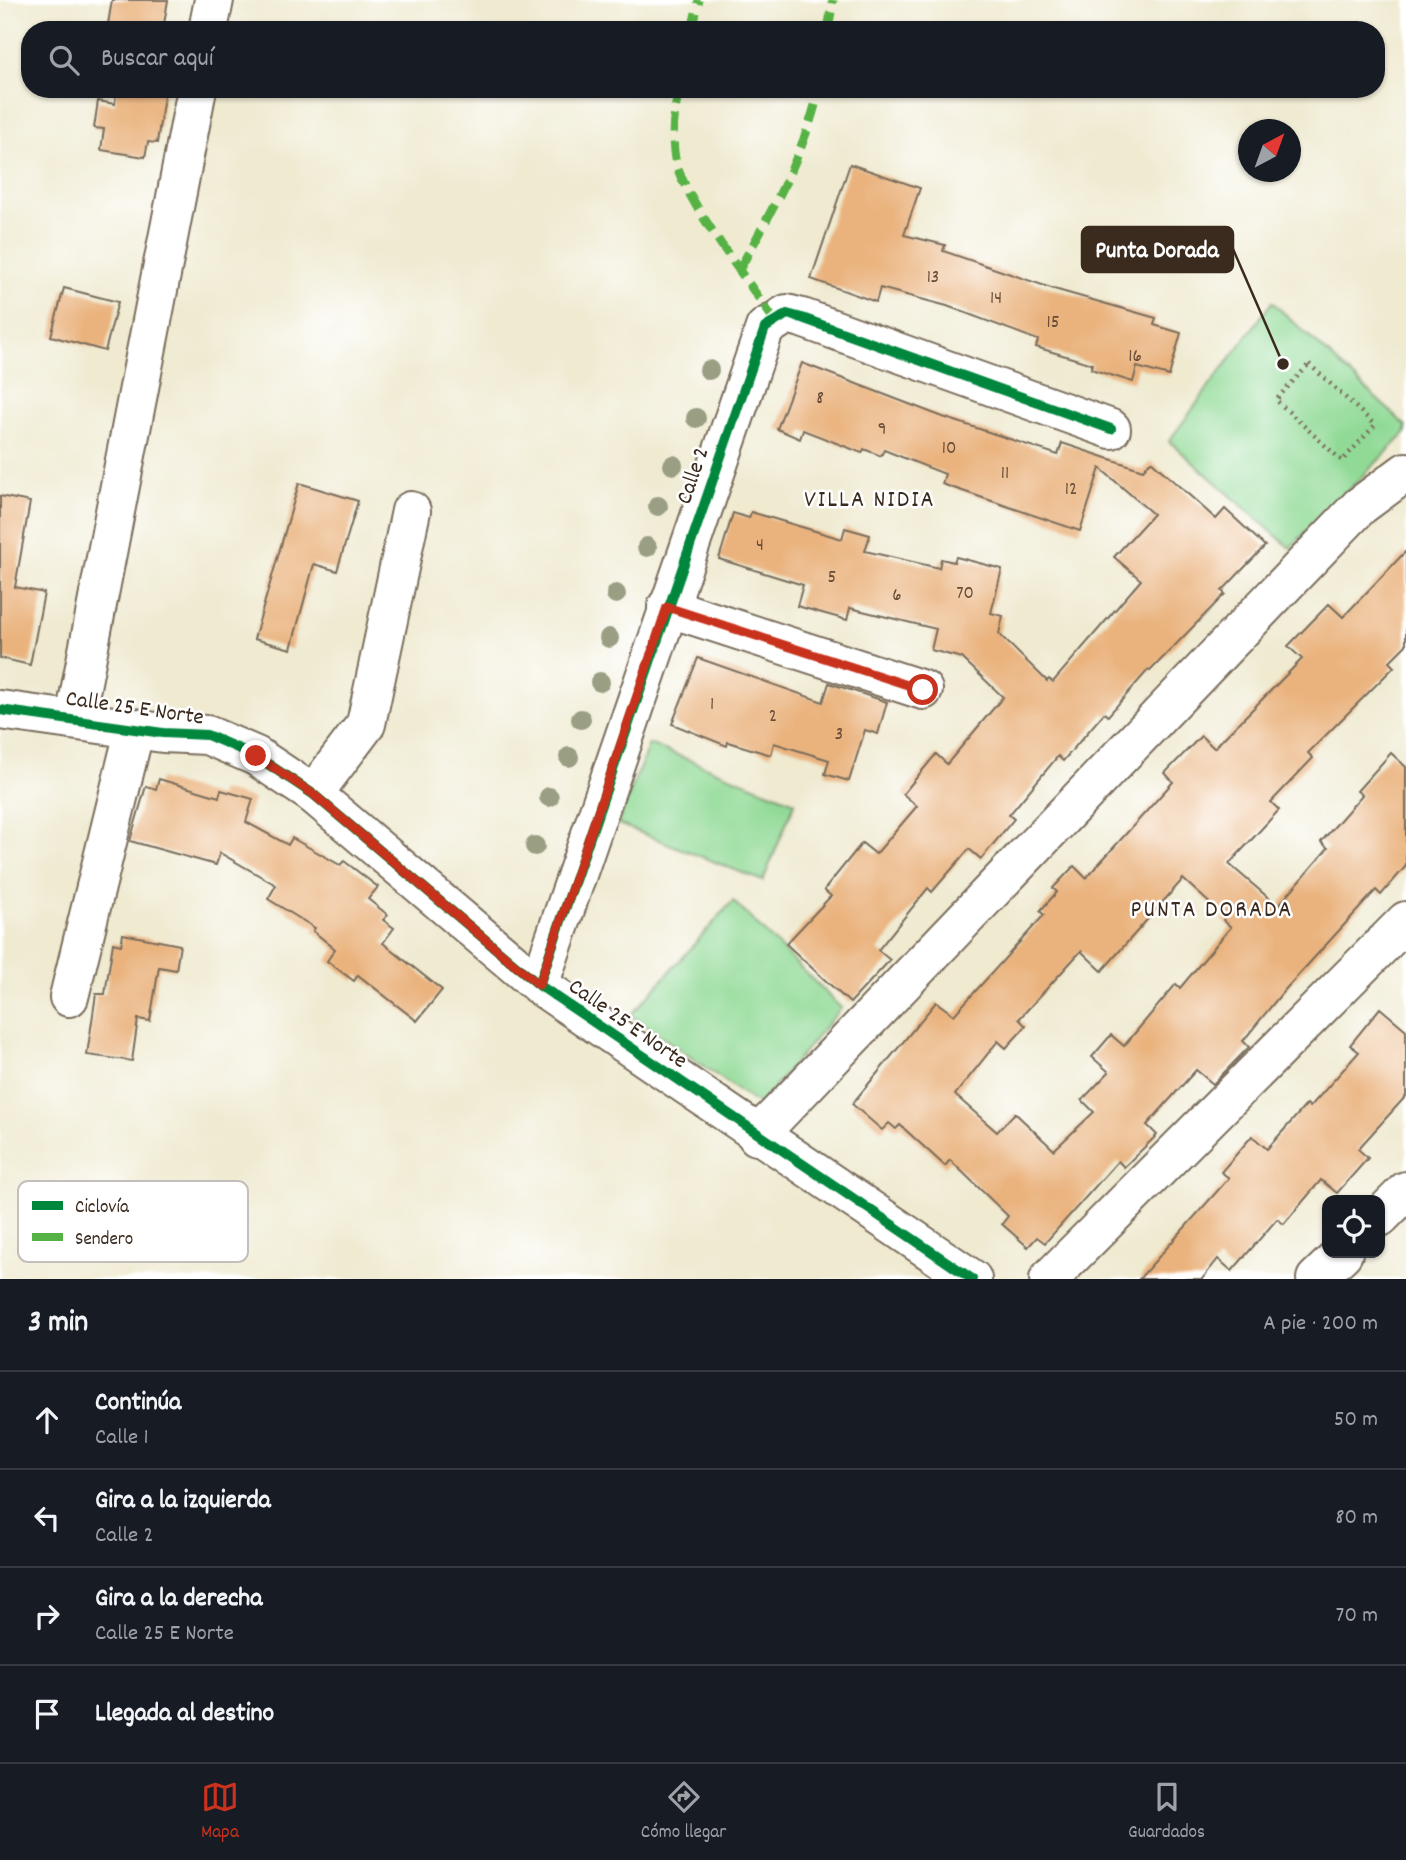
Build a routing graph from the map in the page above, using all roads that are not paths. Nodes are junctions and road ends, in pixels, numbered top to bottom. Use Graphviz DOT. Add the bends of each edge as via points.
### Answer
graph roads {
  1 [pos="214,0"];
  2 [pos="210,21"];
  3 [pos="195,98"];
  4 [pos="1111,429"];
  5 [pos="1406,472"];
  6 [pos="411,511"];
  7 [pos="667,607"];
  8 [pos="923,690"];
  9 [pos="0,710"];
  10 [pos="75,719"];
  11 [pos="135,728"];
  12 [pos="313,794"];
  13 [pos="1406,921"];
  14 [pos="539,985"];
  15 [pos="69,997"];
  16 [pos="757,1136"];
  17 [pos="1406,1191"];
  18 [pos="1385,1212"];
  19 [pos="1338,1258"];
  20 [pos="972,1279"];
  21 [pos="1049,1279"];
  22 [pos="1316,1279"];
  1 -- 2 [label="street"];
  3 -- 10 [label="street"];
  4 -- 7 [label="street, Calle 2" via="787,314 765,328"];
  5 -- 16 [label="street" via="1360,506"];
  6 -- 12 [label="street" via="366,724"];
  7 -- 8 [label="street"];
  7 -- 14 [label="street, Calle 2"];
  9 -- 10 [label="street, Calle 25 E Norte"];
  10 -- 11 [label="street, Calle 25 E Norte"];
  11 -- 12 [label="street, Calle 25 E Norte" via="207,735 256,756"];
  11 -- 15 [label="street"];
  12 -- 14 [label="street, Calle 25 E Norte"];
  13 -- 21 [label="street"];
  14 -- 16 [label="street, Calle 25 E Norte"];
  16 -- 20 [label="street, Calle 25 E Norte"];
  17 -- 18 [label="street"];
  19 -- 22 [label="street"];
}
